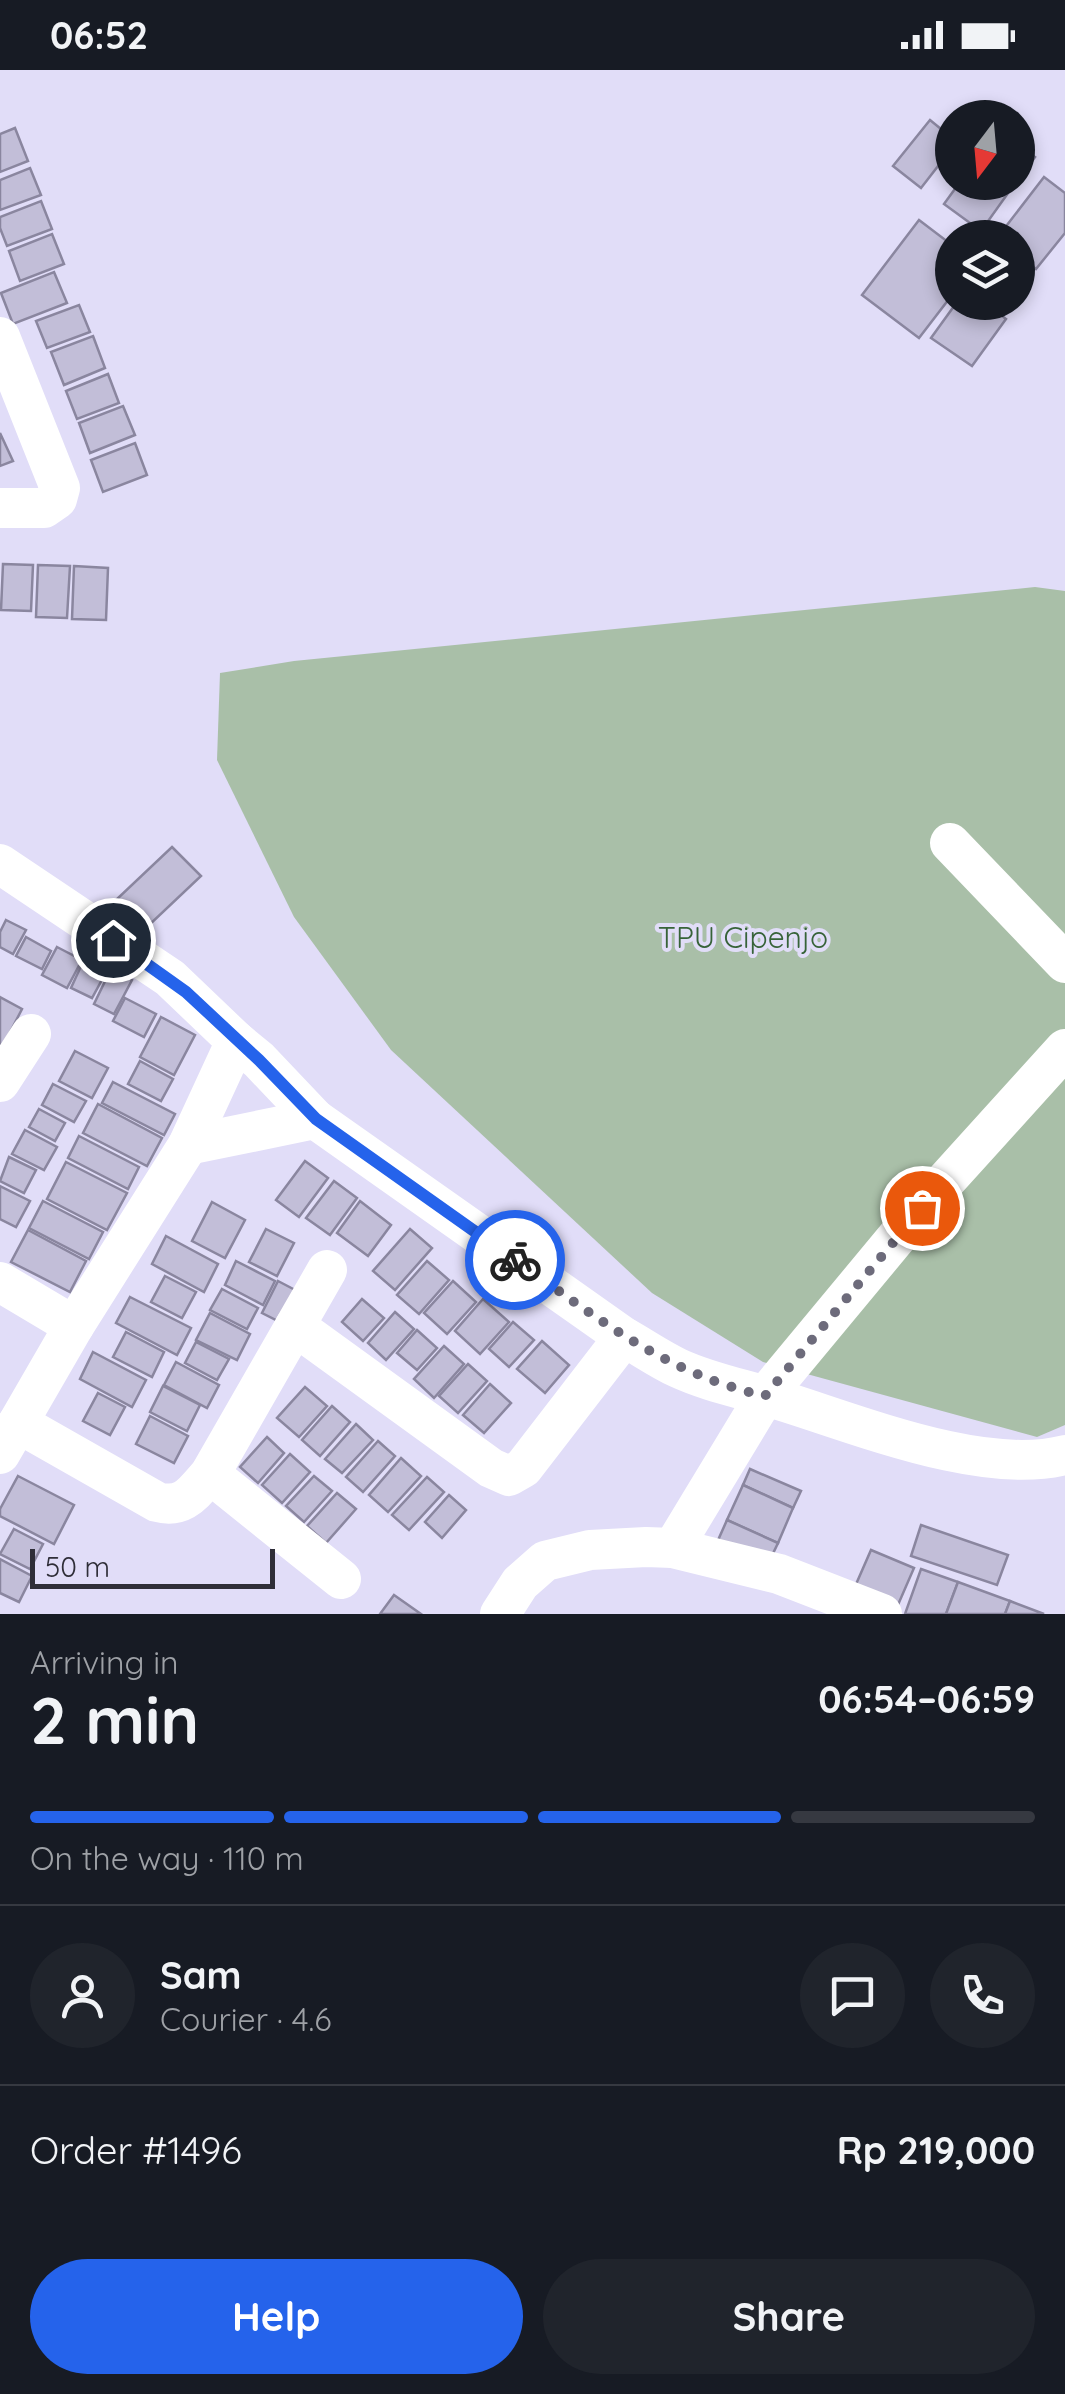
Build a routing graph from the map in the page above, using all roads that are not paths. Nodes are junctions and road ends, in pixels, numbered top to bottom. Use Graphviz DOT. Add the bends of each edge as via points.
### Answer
graph roads {
  1 [pos="0,337"];
  2 [pos="0,508"];
  3 [pos="950,843"];
  4 [pos="0,864"];
  5 [pos="1065,962"];
  6 [pos="31,1034"];
  7 [pos="236,1041"];
  8 [pos="1065,1049"];
  9 [pos="2,1074"];
  10 [pos="316,1119"];
  11 [pos="188,1145"];
  12 [pos="327,1270"];
  13 [pos="0,1282"];
  14 [pos="74,1326"];
  15 [pos="296,1326"];
  16 [pos="624,1337"];
  17 [pos="765,1396"];
  18 [pos="9,1438"];
  19 [pos="1065,1455"];
  20 [pos="210,1474"];
  21 [pos="673,1548"];
  22 [pos="341,1580"];
  23 [pos="500,1614"];
  24 [pos="882,1614"];
  1 -- 2 [label="street" via="60,488 44,508"];
  3 -- 5 [label="street"];
  4 -- 7 [label="street" via="170,978"];
  6 -- 9 [label="street"];
  7 -- 10 [label="street"];
  7 -- 11 [label="street"];
  8 -- 17 [label="street"];
  10 -- 11 [label="street"];
  10 -- 16 [label="street"];
  11 -- 14 [label="street"];
  12 -- 15 [label="street"];
  13 -- 14 [label="street"];
  14 -- 18 [label="street"];
  15 -- 16 [label="street" via="509,1476 524,1468"];
  15 -- 20 [label="street"];
  16 -- 17 [label="street" via="676,1367"];
  17 -- 19 [label="street" via="877,1434 988,1456"];
  17 -- 21 [label="street"];
  18 -- 20 [label="street" via="170,1506 186,1502"];
  20 -- 22 [label="street"];
  21 -- 23 [label="street" via="590,1550 544,1561 520,1582"];
  21 -- 24 [label="street" via="779,1574"];
}
